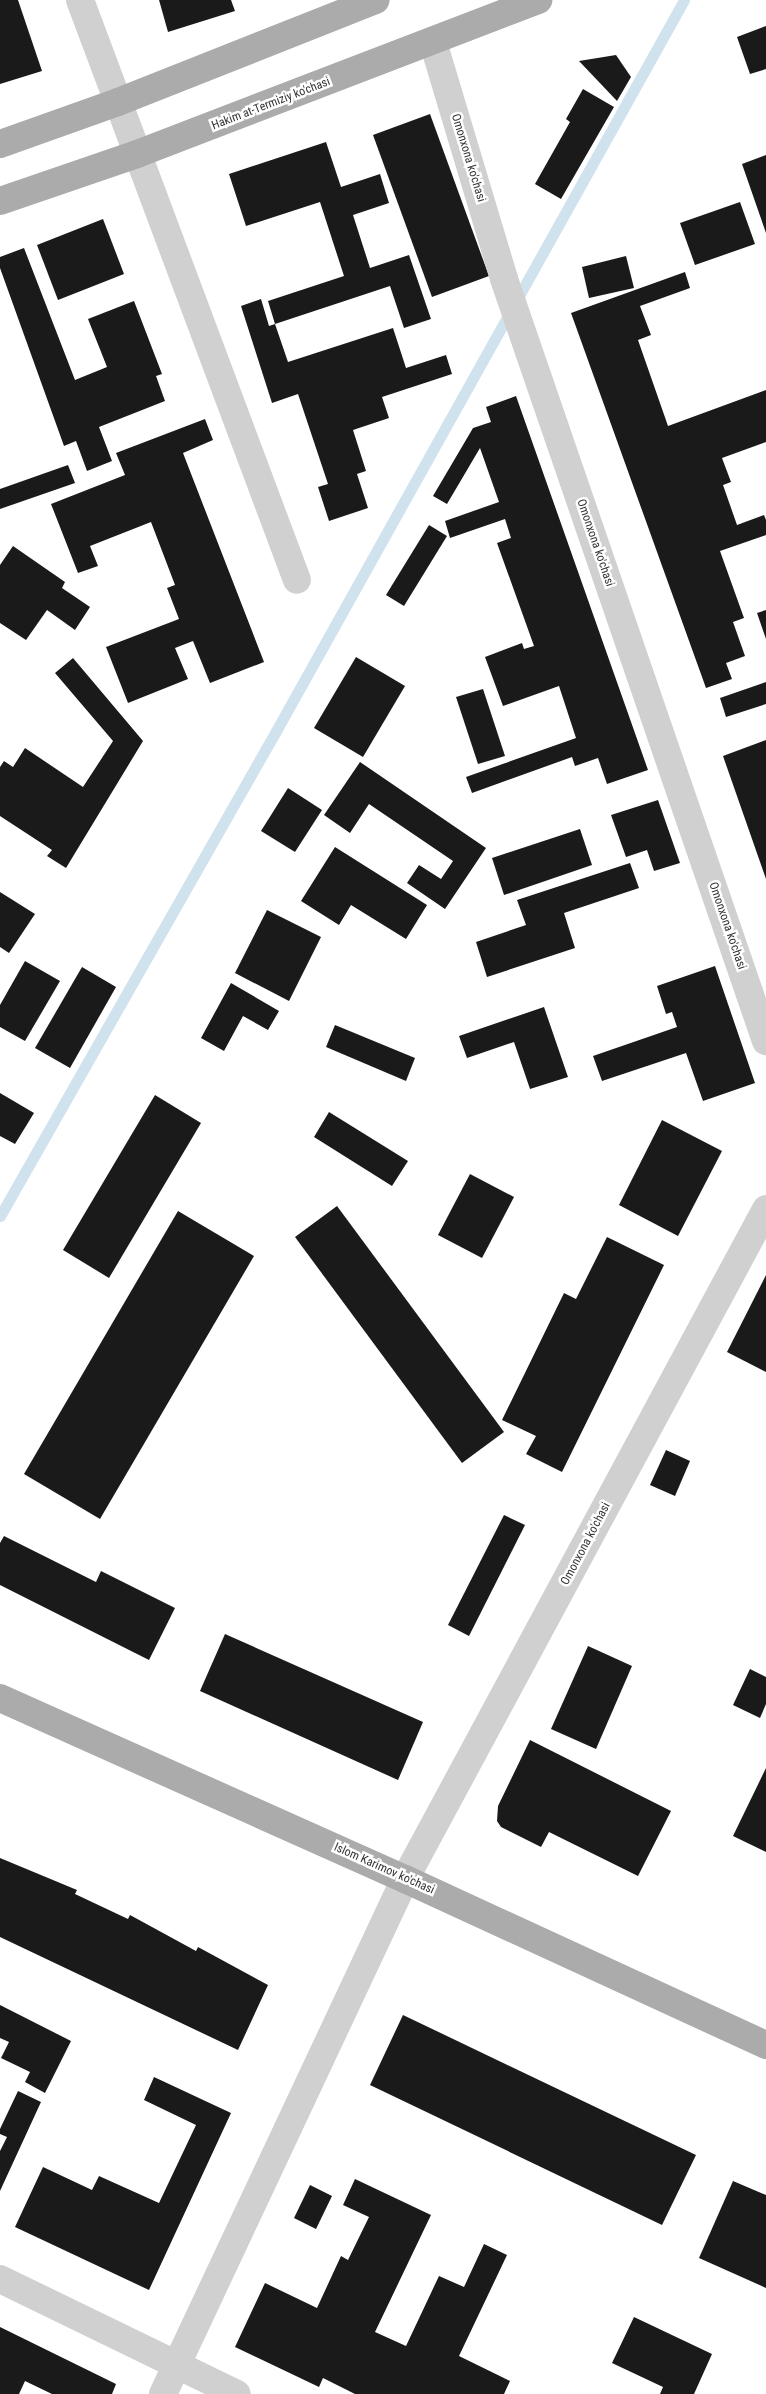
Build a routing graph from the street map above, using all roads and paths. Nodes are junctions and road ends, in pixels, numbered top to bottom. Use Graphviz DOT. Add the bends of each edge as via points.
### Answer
graph roads {
  1 [pos="80,0"];
  2 [pos="375,0"];
  3 [pos="538,0"];
  4 [pos="433,42"];
  5 [pos="118,102"];
  6 [pos="0,144"];
  7 [pos="137,154"];
  8 [pos="0,201"];
  9 [pos="296,580"];
  10 [pos="766,1041"];
  11 [pos="766,1209"];
  12 [pos="0,1698"];
  13 [pos="405,1878"];
  14 [pos="766,2045"];
  15 [pos="0,2279"];
  16 [pos="177,2366"];
  17 [pos="163,2394"];
  18 [pos="237,2394"];
  1 -- 5 [label="street"];
  2 -- 5 [label="main road"];
  3 -- 4 [label="main road, Hakim at-Termiziy ko'chasi"];
  4 -- 7 [label="main road, Hakim at-Termiziy ko'chasi"];
  4 -- 10 [label="street, Omonxona ko'chasi" via="504,279"];
  5 -- 6 [label="main road"];
  5 -- 7 [label="street"];
  7 -- 8 [label="main road, Hakim at-Termiziy ko'chasi"];
  7 -- 9 [label="street"];
  11 -- 13 [label="street, Omonxona ko'chasi"];
  12 -- 13 [label="main road, Islom Karimov ko'chasi"];
  13 -- 14 [label="main road, Islom Karimov ko'chasi"];
  13 -- 16 [label="street, Omonxona ko'chasi"];
  15 -- 16 [label="street"];
  16 -- 17 [label="street, Omonxona ko'chasi"];
  16 -- 18 [label="street"];
}
